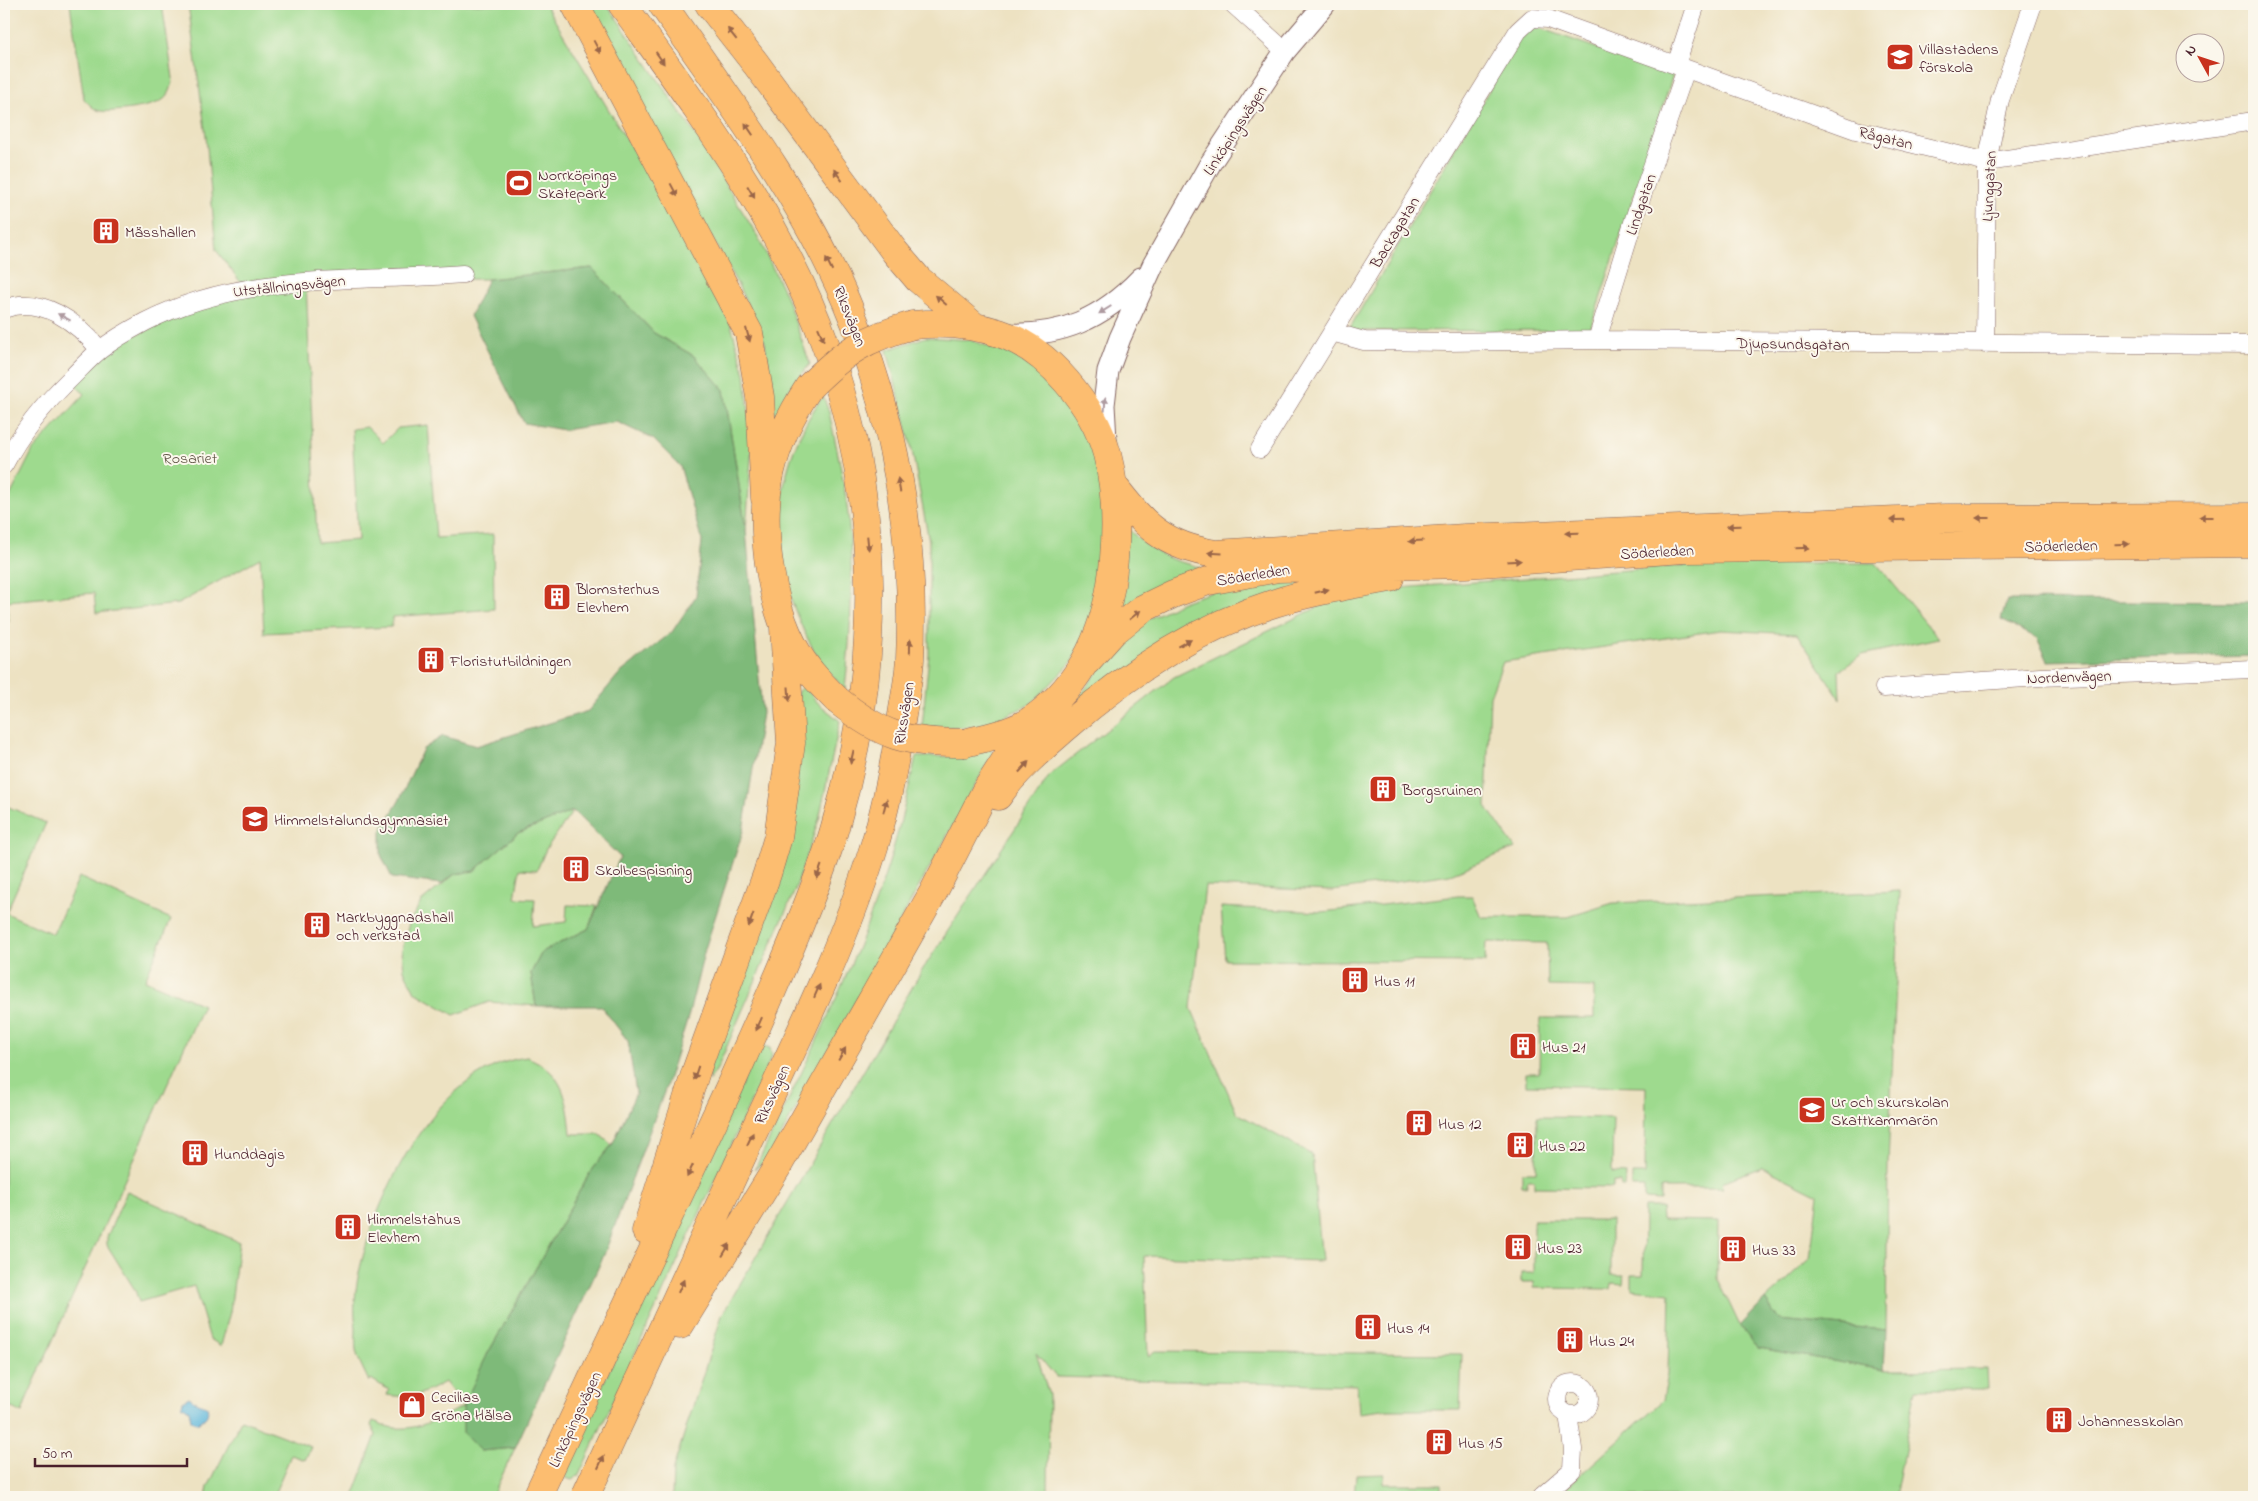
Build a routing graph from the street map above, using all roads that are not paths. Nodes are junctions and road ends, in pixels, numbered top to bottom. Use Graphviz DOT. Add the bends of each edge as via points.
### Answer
graph roads {
  1 [pos="575,4"];
  2 [pos="622,4"];
  3 [pos="662,4"];
  4 [pos="709,4"];
  5 [pos="1234,4"];
  6 [pos="1325,4"];
  7 [pos="1696,4"];
  8 [pos="2032,4"];
  9 [pos="1532,18"];
  10 [pos="1284,51"];
  11 [pos="1681,67"];
  12 [pos="2254,122"];
  13 [pos="1986,162"];
  14 [pos="1153,265"];
  15 [pos="463,274"];
  16 [pos="4,309"];
  17 [pos="990,332"];
  18 [pos="1332,332"];
  19 [pos="1597,340"];
  20 [pos="1985,344"];
  21 [pos="2254,345"];
  22 [pos="100,350"];
  23 [pos="1260,449"];
  24 [pos="1106,452"];
  25 [pos="4,465"];
  26 [pos="1113,485"];
  27 [pos="765,498"];
  28 [pos="2254,517"];
  29 [pos="2254,543"];
  30 [pos="1465,564"];
  31 [pos="784,628"];
  32 [pos="1087,661"];
  33 [pos="2254,669"];
  34 [pos="1884,688"];
  35 [pos="1031,720"];
  36 [pos="934,891"];
  37 [pos="610,1340"];
  38 [pos="1568,1414"];
  39 [pos="618,1426"];
  40 [pos="537,1497"];
  41 [pos="585,1497"];
  42 [pos="1540,1497"];
  1 -- 27 [label="highway, one-way" via="749,332 760,397"];
  2 -- 37 [label="highway, one-way" via="744,180 780,242 826,346 847,417 860,479 871,602 868,667 854,745 835,826 809,902 760,1022"];
  39 -- 3 [label="highway, Riksvägen, one-way" via="796,1041 842,932 872,853 885,807 896,761 910,663 909,543 881,401 861,340 823,252 786,184"];
  17 -- 4 [label="highway, one-way" via="944,303 918,279"];
  5 -- 10 [label="street"];
  6 -- 10 [label="street, Linköpingsvägen"];
  7 -- 11 [label="street, Lindgatan"];
  8 -- 13 [label="street, Ljunggatan" via="2000,100"];
  9 -- 11 [label="street, Rågatan" via="1548,18"];
  9 -- 18 [label="street, Backagatan" via="1518,31"];
  10 -- 14 [label="street, Linköpingsvägen" via="1210,164"];
  11 -- 13 [label="street, Rågatan" via="1856,130"];
  11 -- 19 [label="street, Lindgatan"];
  12 -- 13 [label="street, Rågatan"];
  13 -- 20 [label="street, Ljunggatan"];
  14 -- 17 [label="street, Linköpingsvägen, one-way" via="1123,297 1082,323 1030,335"];
  24 -- 14 [label="street, Linköpingsvägen, one-way" via="1104,405 1108,371"];
  15 -- 22 [label="street, Utställningsvägen" via="306,280 246,288 178,307 137,326"];
  22 -- 16 [label="street, one-way" via="86,332 63,315 33,306"];
  17 -- 24 [label="highway" via="1030,349 1067,382 1084,405"];
  17 -- 27 [label="highway, bridge" via="942,322 913,325 884,333 832,363 809,387 792,414 771,467"];
  18 -- 19 [label="street, Djupsundsgatan" via="1364,341"];
  18 -- 23 [label="street, Backagatan"];
  19 -- 20 [label="street, Djupsundsgatan"];
  20 -- 21 [label="street, Djupsundsgatan"];
  22 -- 25 [label="street, Utställningsvägen" via="44,407 14,446"];
  24 -- 26 [label="highway"];
  28 -- 26 [label="highway, Söderleden, one-way" via="1945,518 1465,538 1216,554 1191,550 1168,541 1132,509"];
  26 -- 32 [label="highway" via="1116,526 1109,596"];
  27 -- 31 [label="highway" via="765,535 773,590"];
  30 -- 29 [label="highway, Söderleden, one-way" via="1684,549"];
  32 -- 30 [label="highway, Söderleden, one-way" via="1113,632 1142,609 1208,581 1278,568"];
  36 -- 30 [label="highway, one-way" via="1001,792 1041,749 1100,697 1140,669 1221,625 1275,603"];
  31 -- 35 [label="highway, bridge" via="812,674 836,700 878,729 902,738 927,743 965,743 998,735"];
  31 -- 37 [label="highway, one-way" via="791,743 778,837 696,1071"];
  32 -- 35 [label="highway" via="1055,700"];
  33 -- 34 [label="street, Nordenvägen" via="2040,676"];
  35 -- 36 [label="highway" via="985,792"];
  39 -- 36 [label="highway, one-way" via="776,1169"];
  37 -- 40 [label="highway, Linköpingsvägen"];
  38 -- 42 [label="street" via="1572,1470"];
  41 -- 39 [label="highway, one-way"];
}
